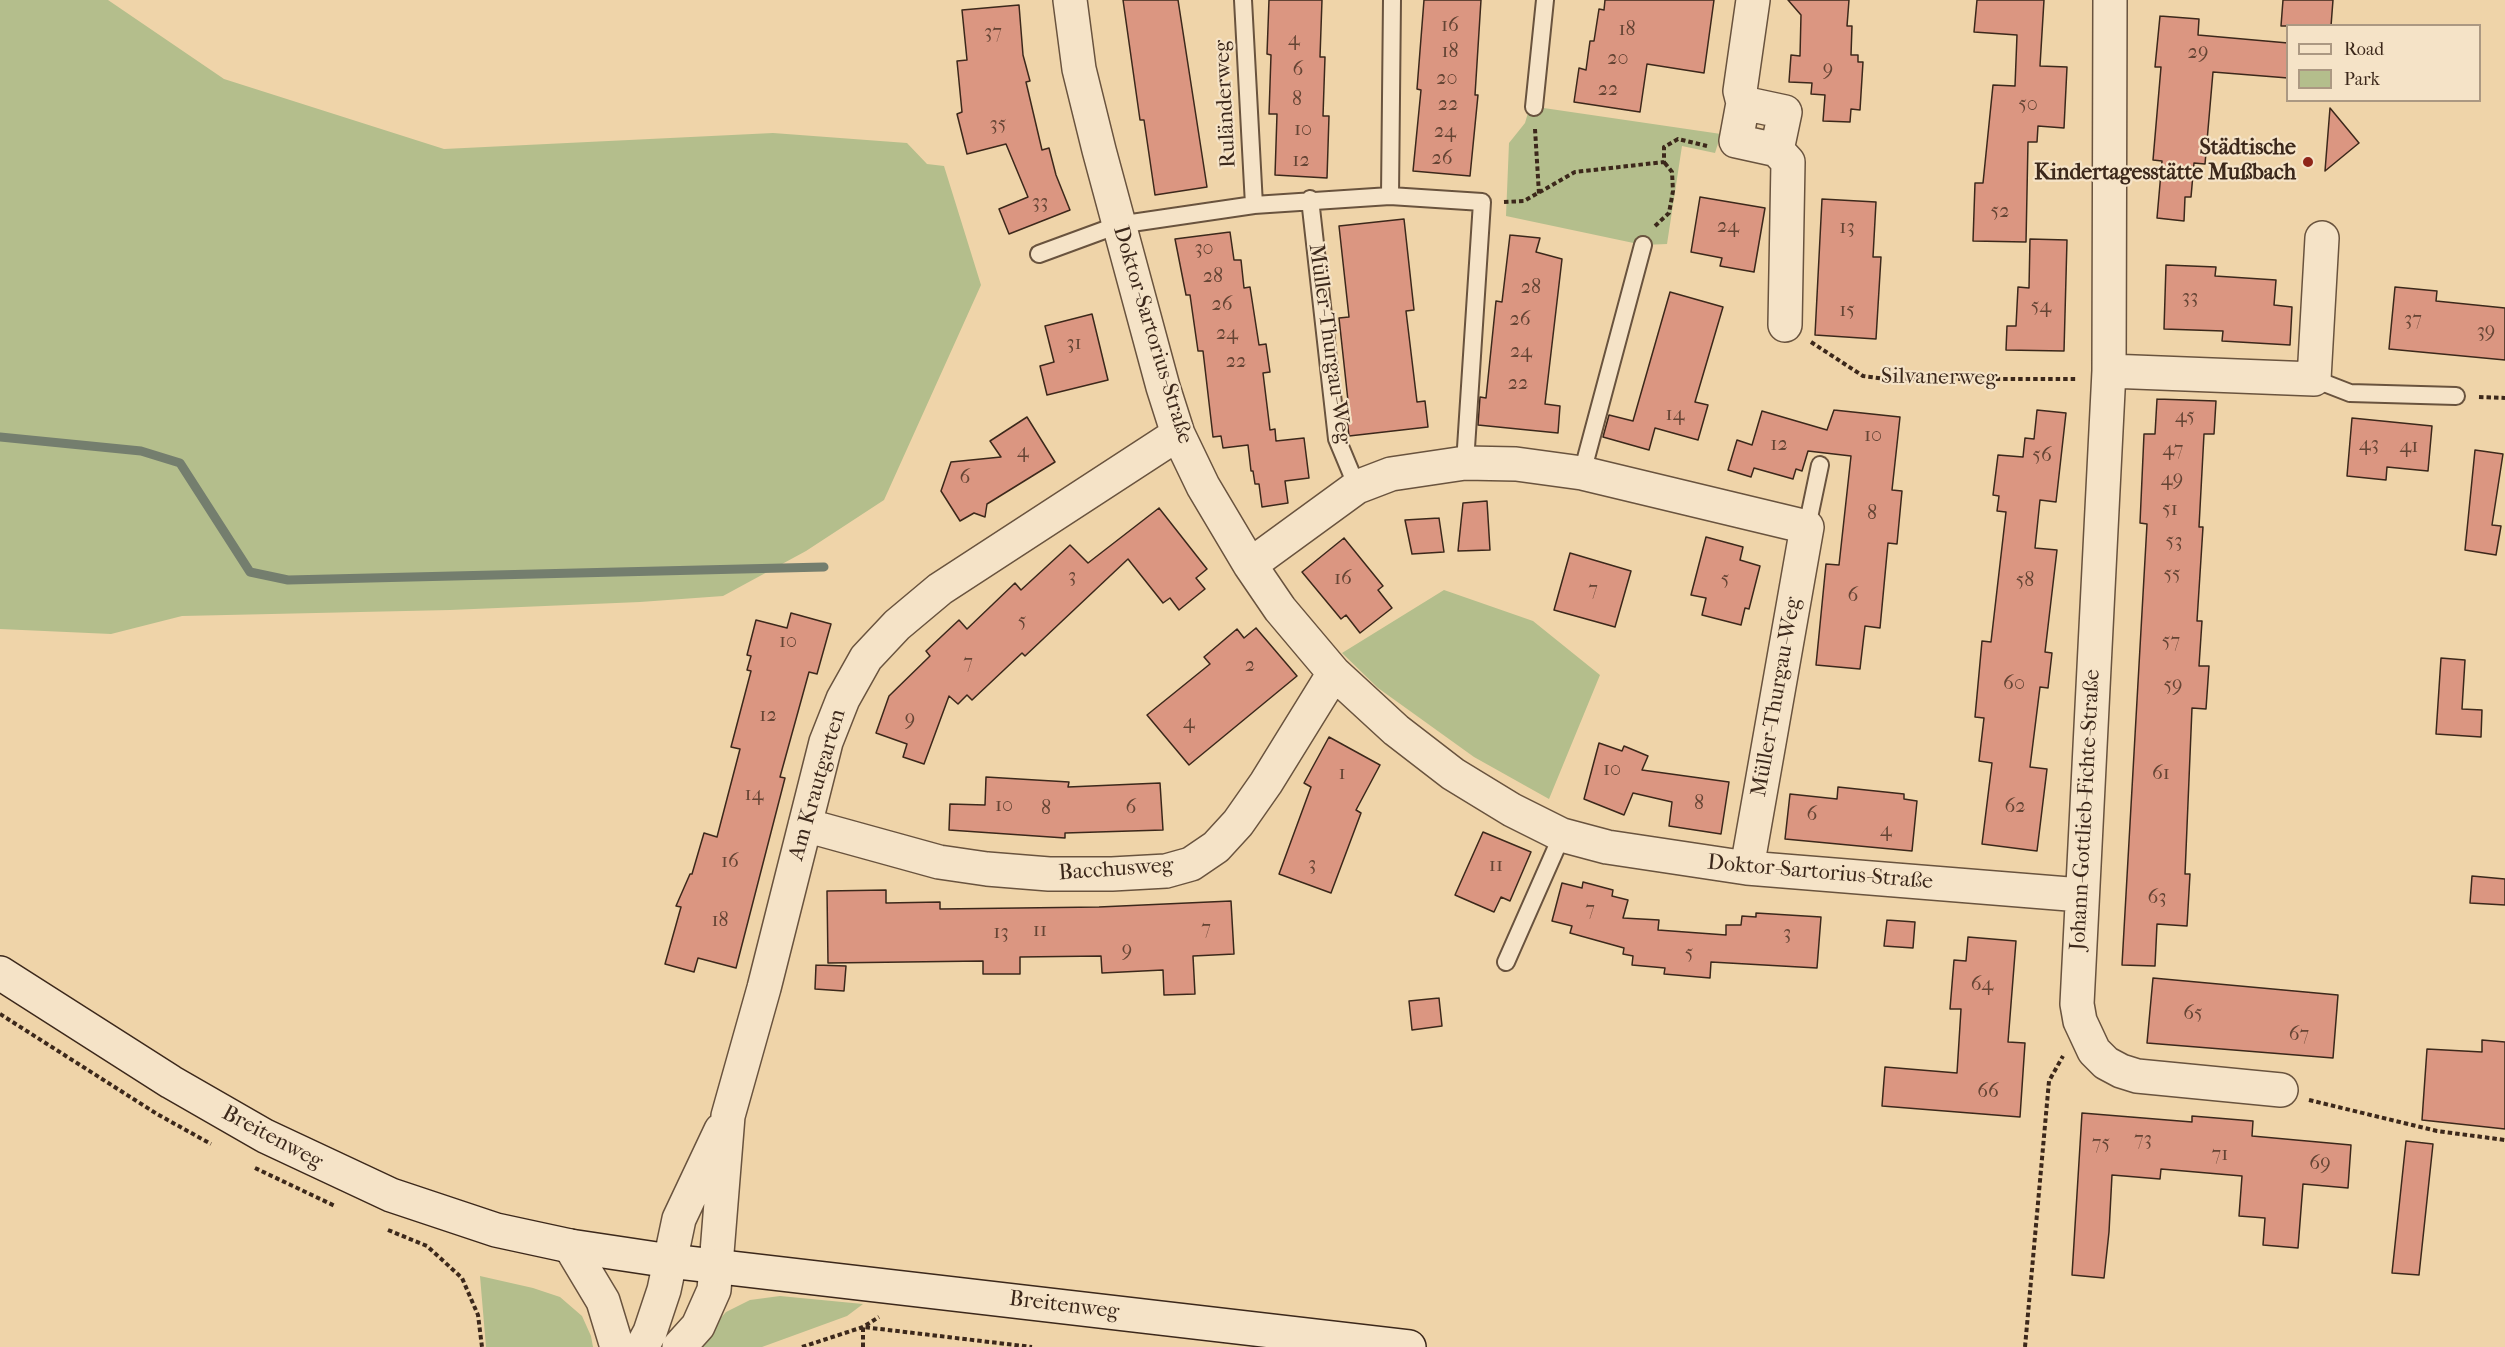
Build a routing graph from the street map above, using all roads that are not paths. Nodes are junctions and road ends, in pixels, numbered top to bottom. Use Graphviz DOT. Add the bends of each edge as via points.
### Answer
graph roads {
  1 [pos="1070,0"];
  2 [pos="1243,0"];
  3 [pos="1392,0"];
  4 [pos="1545,0"];
  5 [pos="1753,0"];
  6 [pos="2110,0"];
  7 [pos="1743,103"];
  8 [pos="1534,107"];
  9 [pos="1777,150"];
  10 [pos="1390,196"];
  11 [pos="1310,199"];
  12 [pos="1254,205"];
  13 [pos="1118,225"];
  14 [pos="2322,238"];
  15 [pos="1643,245"];
  16 [pos="1039,254"];
  17 [pos="1785,325"];
  18 [pos="2109,375"];
  19 [pos="2314,379"];
  20 [pos="2456,396"];
  21 [pos="1178,434"];
  22 [pos="1465,463"];
  23 [pos="1820,465"];
  24 [pos="1582,473"];
  25 [pos="1358,487"];
  26 [pos="1807,527"];
  27 [pos="1250,566"];
  28 [pos="1334,673"];
  29 [pos="805,825"];
  30 [pos="1562,835"];
  31 [pos="1747,868"];
  32 [pos="2081,895"];
  33 [pos="1506,962"];
  34 [pos="0,973"];
  35 [pos="2281,1090"];
  36 [pos="728,1116"];
  37 [pos="570,1246"];
  38 [pos="670,1260"];
  39 [pos="718,1266"];
  40 [pos="617,1347"];
  41 [pos="642,1347"];
  42 [pos="679,1347"];
  43 [pos="1409,1347"];
  1 -- 13 [label="street, Doktor-Sartorius-Straße" via="1079,69"];
  2 -- 12 [label="lane, Ruländerweg"];
  3 -- 10 [label="lane"];
  4 -- 8 [label="lane"];
  5 -- 7 [label="street" via="1740,91"];
  6 -- 18 [label="street, Johann-Gottlieb-Fichte-Straße"];
  7 -- 9 [label="street" via="1736,141"];
  7 -- 9 [label="street" via="1785,112"];
  9 -- 17 [label="street" via="1788,162"];
  10 -- 11 [label="lane"];
  10 -- 22 [label="lane" via="1482,202"];
  11 -- 12 [label="lane"];
  11 -- 25 [label="lane, Müller-Thurgau-Weg" via="1337,439"];
  12 -- 13 [label="lane"];
  13 -- 16 [label="lane"];
  13 -- 21 [label="street, Doktor-Sartorius-Straße"];
  14 -- 19 [label="street"];
  15 -- 24 [label="lane"];
  18 -- 19 [label="street"];
  18 -- 32 [label="street, Johann-Gottlieb-Fichte-Straße"];
  19 -- 20 [label="lane" via="2350,393"];
  21 -- 27 [label="street, Doktor-Sartorius-Straße"];
  21 -- 29 [label="street, Am Krautgarten" via="940,589 897,625 866,658 843,699 826,742"];
  22 -- 24 [label="street" via="1516,464"];
  22 -- 25 [label="street" via="1391,474"];
  23 -- 26 [label="lane, Müller-Thurgau-Weg"];
  24 -- 26 [label="street"];
  25 -- 27 [label="street"];
  26 -- 31 [label="street, Müller-Thurgau-Weg"];
  27 -- 28 [label="street, Doktor-Sartorius-Straße"];
  28 -- 29 [label="street, Bacchusweg" via="1238,823 1216,847 1191,864 1166,871 1112,874 987,869 939,861"];
  28 -- 30 [label="street, Doktor-Sartorius-Straße" via="1396,730 1453,774"];
  29 -- 36 [label="street, Am Krautgarten" via="765,988"];
  30 -- 31 [label="street, Doktor-Sartorius-Straße" via="1647,854"];
  30 -- 33 [label="lane"];
  31 -- 32 [label="street, Doktor-Sartorius-Straße"];
  32 -- 35 [label="street, Johann-Gottlieb-Fichte-Straße" via="2077,1004 2085,1035 2106,1064 2137,1076"];
  34 -- 37 [label="street, Breitenweg" via="171,1082 306,1158 436,1211"];
  36 -- 38 [label="street, Am Krautgarten" via="686,1201"];
  36 -- 39 [label="street, Am Krautgarten"];
  37 -- 38 [label="street, Breitenweg"];
  37 -- 40 [label="street" via="603,1301"];
  38 -- 39 [label="street, Breitenweg"];
  38 -- 41 [label="street" via="658,1309"];
  39 -- 42 [label="street" via="706,1310"];
  39 -- 43 [label="street, Breitenweg"];
}
